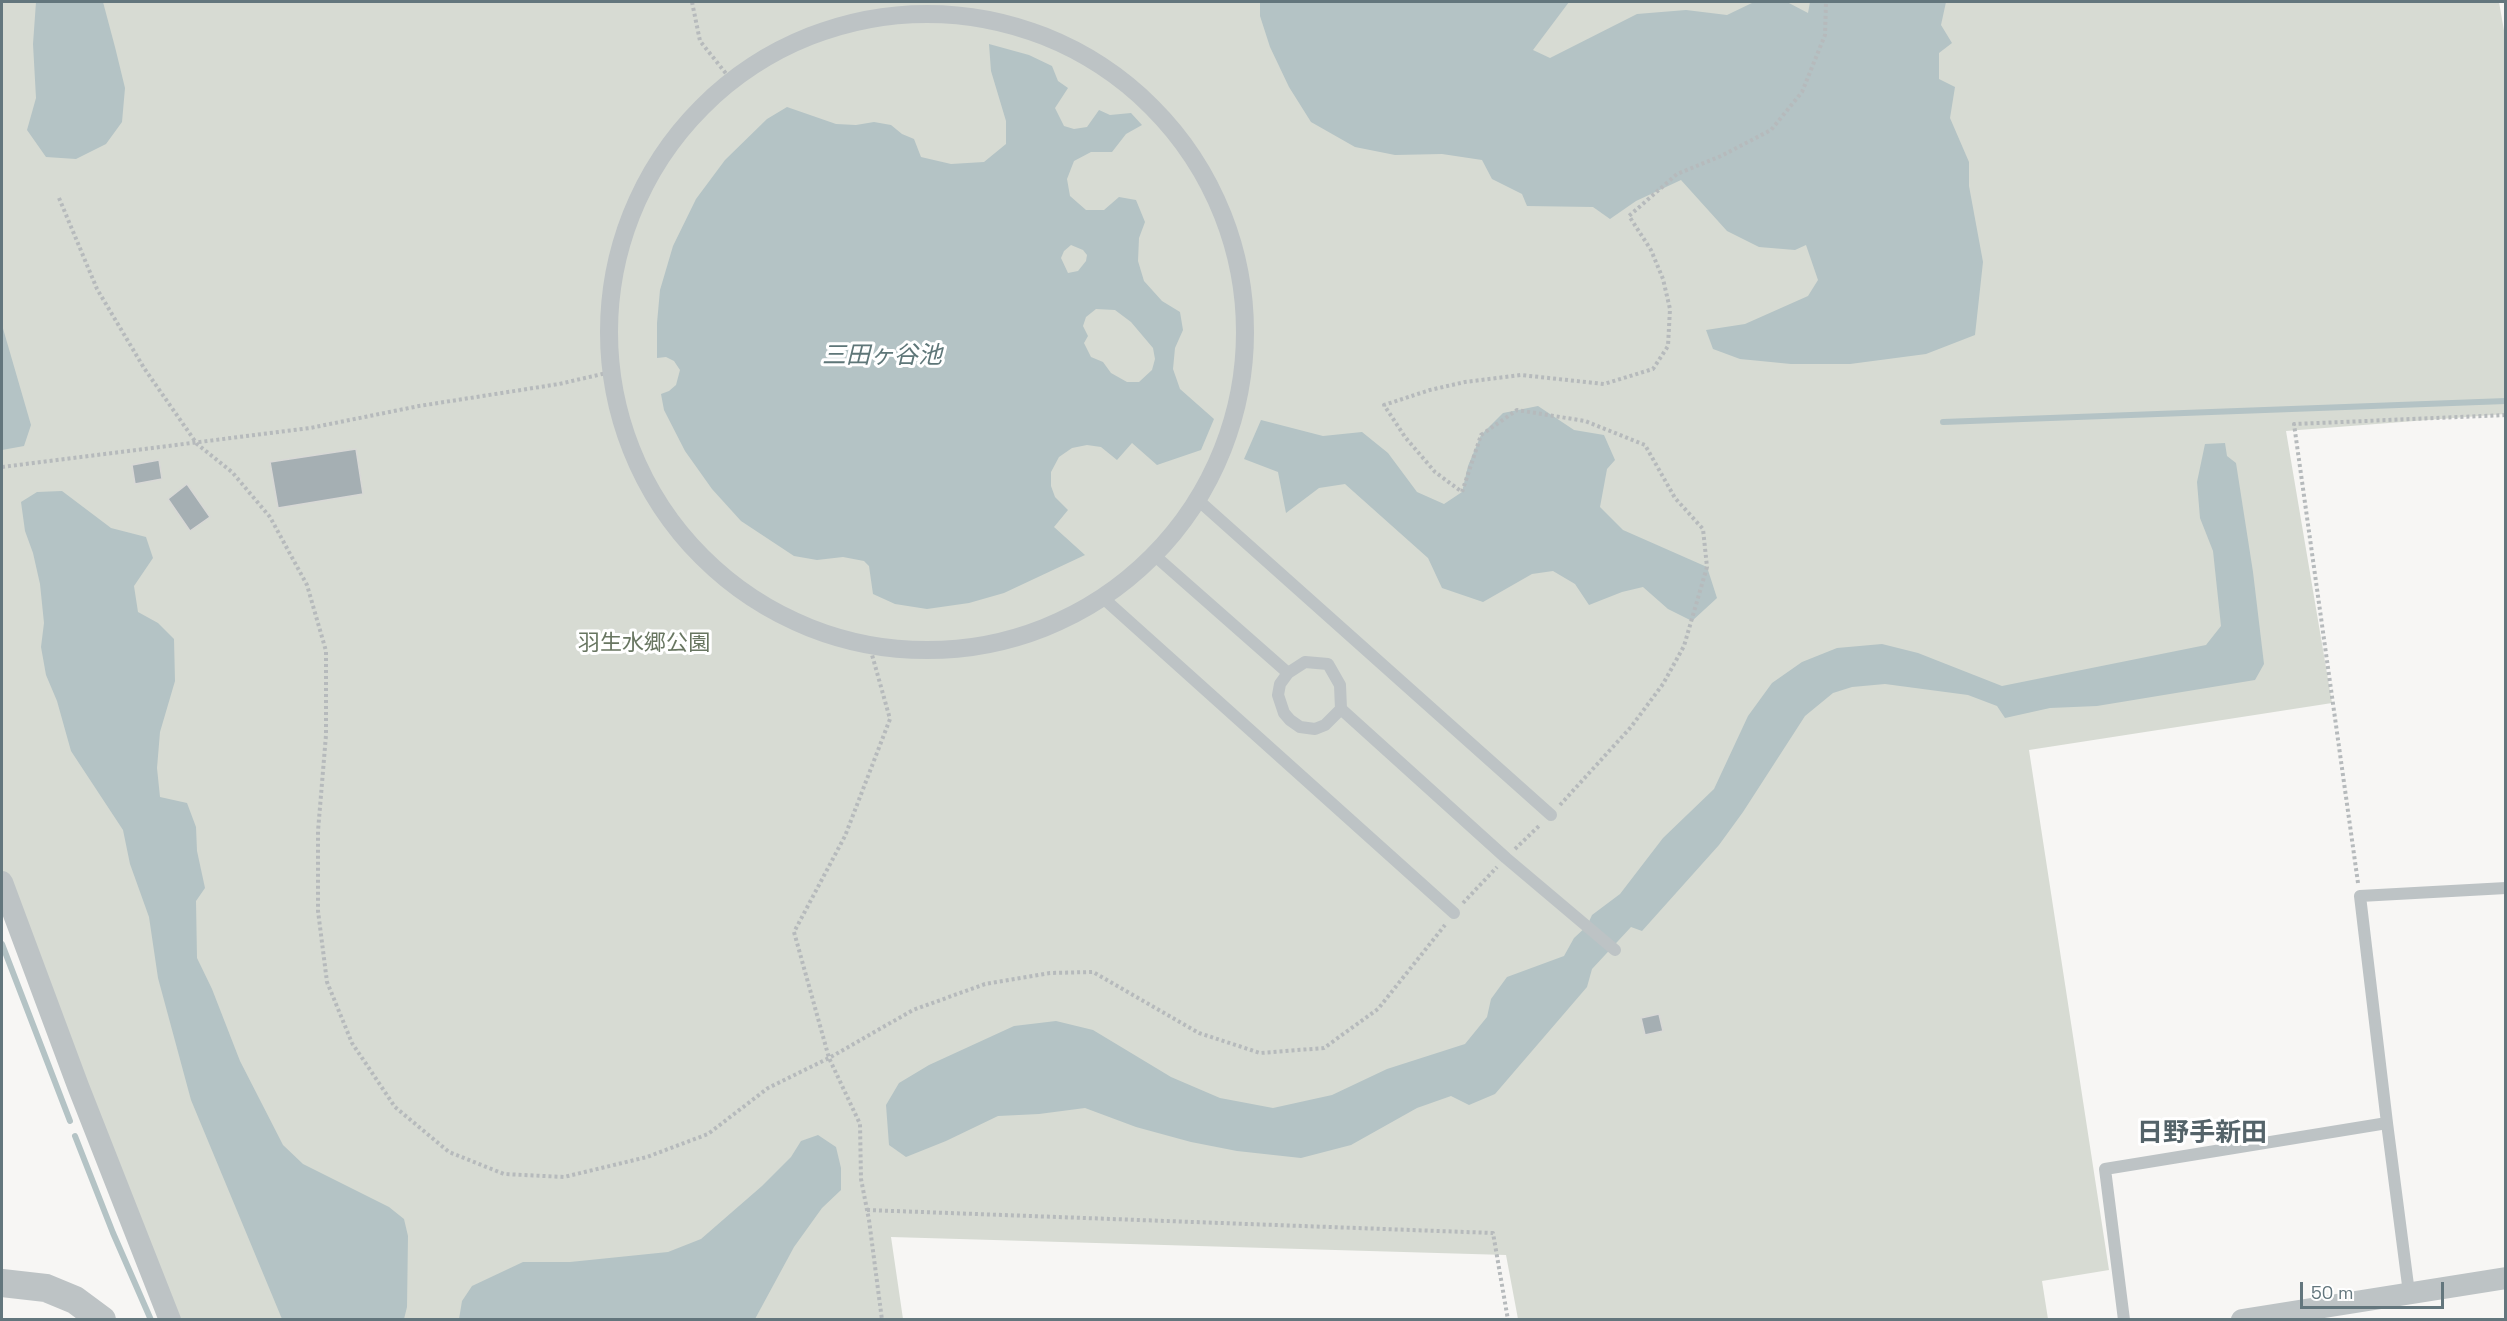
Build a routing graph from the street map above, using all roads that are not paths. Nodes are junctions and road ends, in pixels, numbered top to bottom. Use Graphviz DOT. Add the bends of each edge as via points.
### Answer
graph roads {
  1 [pos="1198,500"];
  2 [pos="1154,555"];
  3 [pos="1102,597"];
  4 [pos="1288,672"];
  5 [pos="1341,709"];
  6 [pos="1551,815"];
  7 [pos="2,882"];
  8 [pos="2505,888"];
  9 [pos="1454,913"];
  10 [pos="1615,950"];
  11 [pos="2387,1123"];
  12 [pos="2505,1278"];
  13 [pos="2,1283"];
  14 [pos="2409,1293"];
  15 [pos="102,1320"];
  16 [pos="170,1320"];
  17 [pos="2124,1320"];
  18 [pos="2242,1320"];
  1 -- 2 [label="street"];
  1 -- 3 [label="street" via="1221,456 1237,409 1245,361 1244,292 1225,216 1204,171 1176,131 1142,95 1103,65 1059,41 1013,25 964,15 915,14 866,20 819,33 774,54 732,81 701,108 674,139 633,211 611,290 609,331 611,372 634,458 681,534 711,566 746,594 825,633 868,644 917,649 966,647 1014,638 1059,621"];
  1 -- 6 [label="lane"];
  2 -- 3 [label="street"];
  2 -- 4 [label="lane"];
  3 -- 9 [label="lane"];
  4 -- 5 [label="lane" via="1305,662 1328,664 1340,685"];
  4 -- 5 [label="lane" via="1278,695 1290,720 1315,729"];
  5 -- 10 [label="lane"];
  7 -- 16 [label="street"];
  8 -- 11 [label="lane" via="2360,896"];
  11 -- 14 [label="lane"];
  11 -- 17 [label="lane" via="2105,1169"];
  12 -- 14 [label="street"];
  13 -- 15 [label="street" via="46,1288 75,1300"];
  14 -- 18 [label="street"];
}
